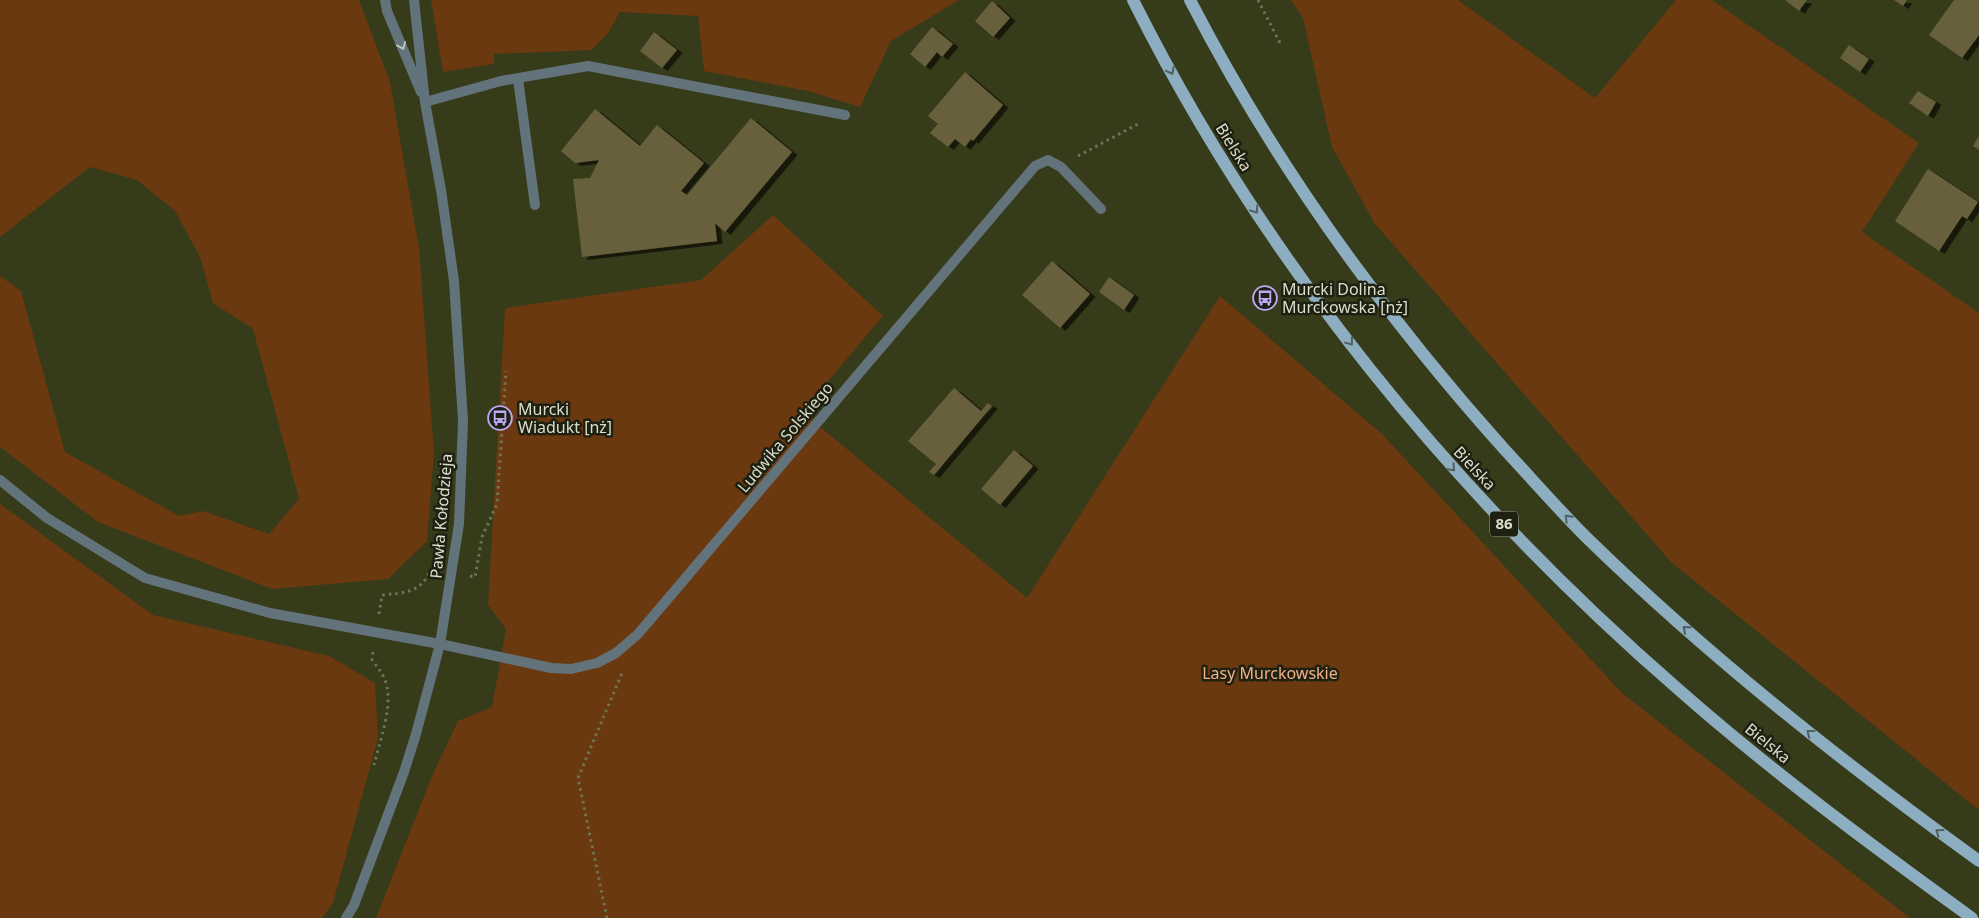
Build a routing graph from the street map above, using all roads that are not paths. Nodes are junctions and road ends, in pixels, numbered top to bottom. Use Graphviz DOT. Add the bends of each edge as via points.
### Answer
graph roads {
  1 [pos="385,0"];
  2 [pos="414,0"];
  3 [pos="1133,0"];
  4 [pos="1190,0"];
  5 [pos="518,79"];
  6 [pos="425,102"];
  7 [pos="845,115"];
  8 [pos="535,205"];
  9 [pos="1101,209"];
  10 [pos="0,480"];
  11 [pos="440,644"];
  12 [pos="1979,861"];
  13 [pos="346,918"];
  14 [pos="1972,918"];
  1 -- 6 [label="street, Pawła Kołodzieja, one-way"];
  2 -- 6 [label="street, Pawła Kołodzieja"];
  3 -- 14 [label="main road, Bielska / 86, one-way" via="1188,103 1301,278 1442,456 1550,570 1678,689 1754,753"];
  12 -- 4 [label="main road, Bielska, one-way" via="1840,757 1729,668 1585,536 1542,491 1447,384 1344,249 1282,159"];
  5 -- 6 [label="street"];
  5 -- 7 [label="street" via="588,66"];
  5 -- 8 [label="street"];
  6 -- 11 [label="street, Pawła Kołodzieja" via="454,281 463,421 459,524"];
  9 -- 11 [label="street, Ludwika Solskiego" via="1061,167 1048,160 1035,166 638,634 616,653 597,663 571,669 551,668"];
  10 -- 11 [label="street" via="47,518 145,578 270,613"];
  11 -- 13 [label="street, Pawła Kołodzieja" via="404,772 354,905"];
}
